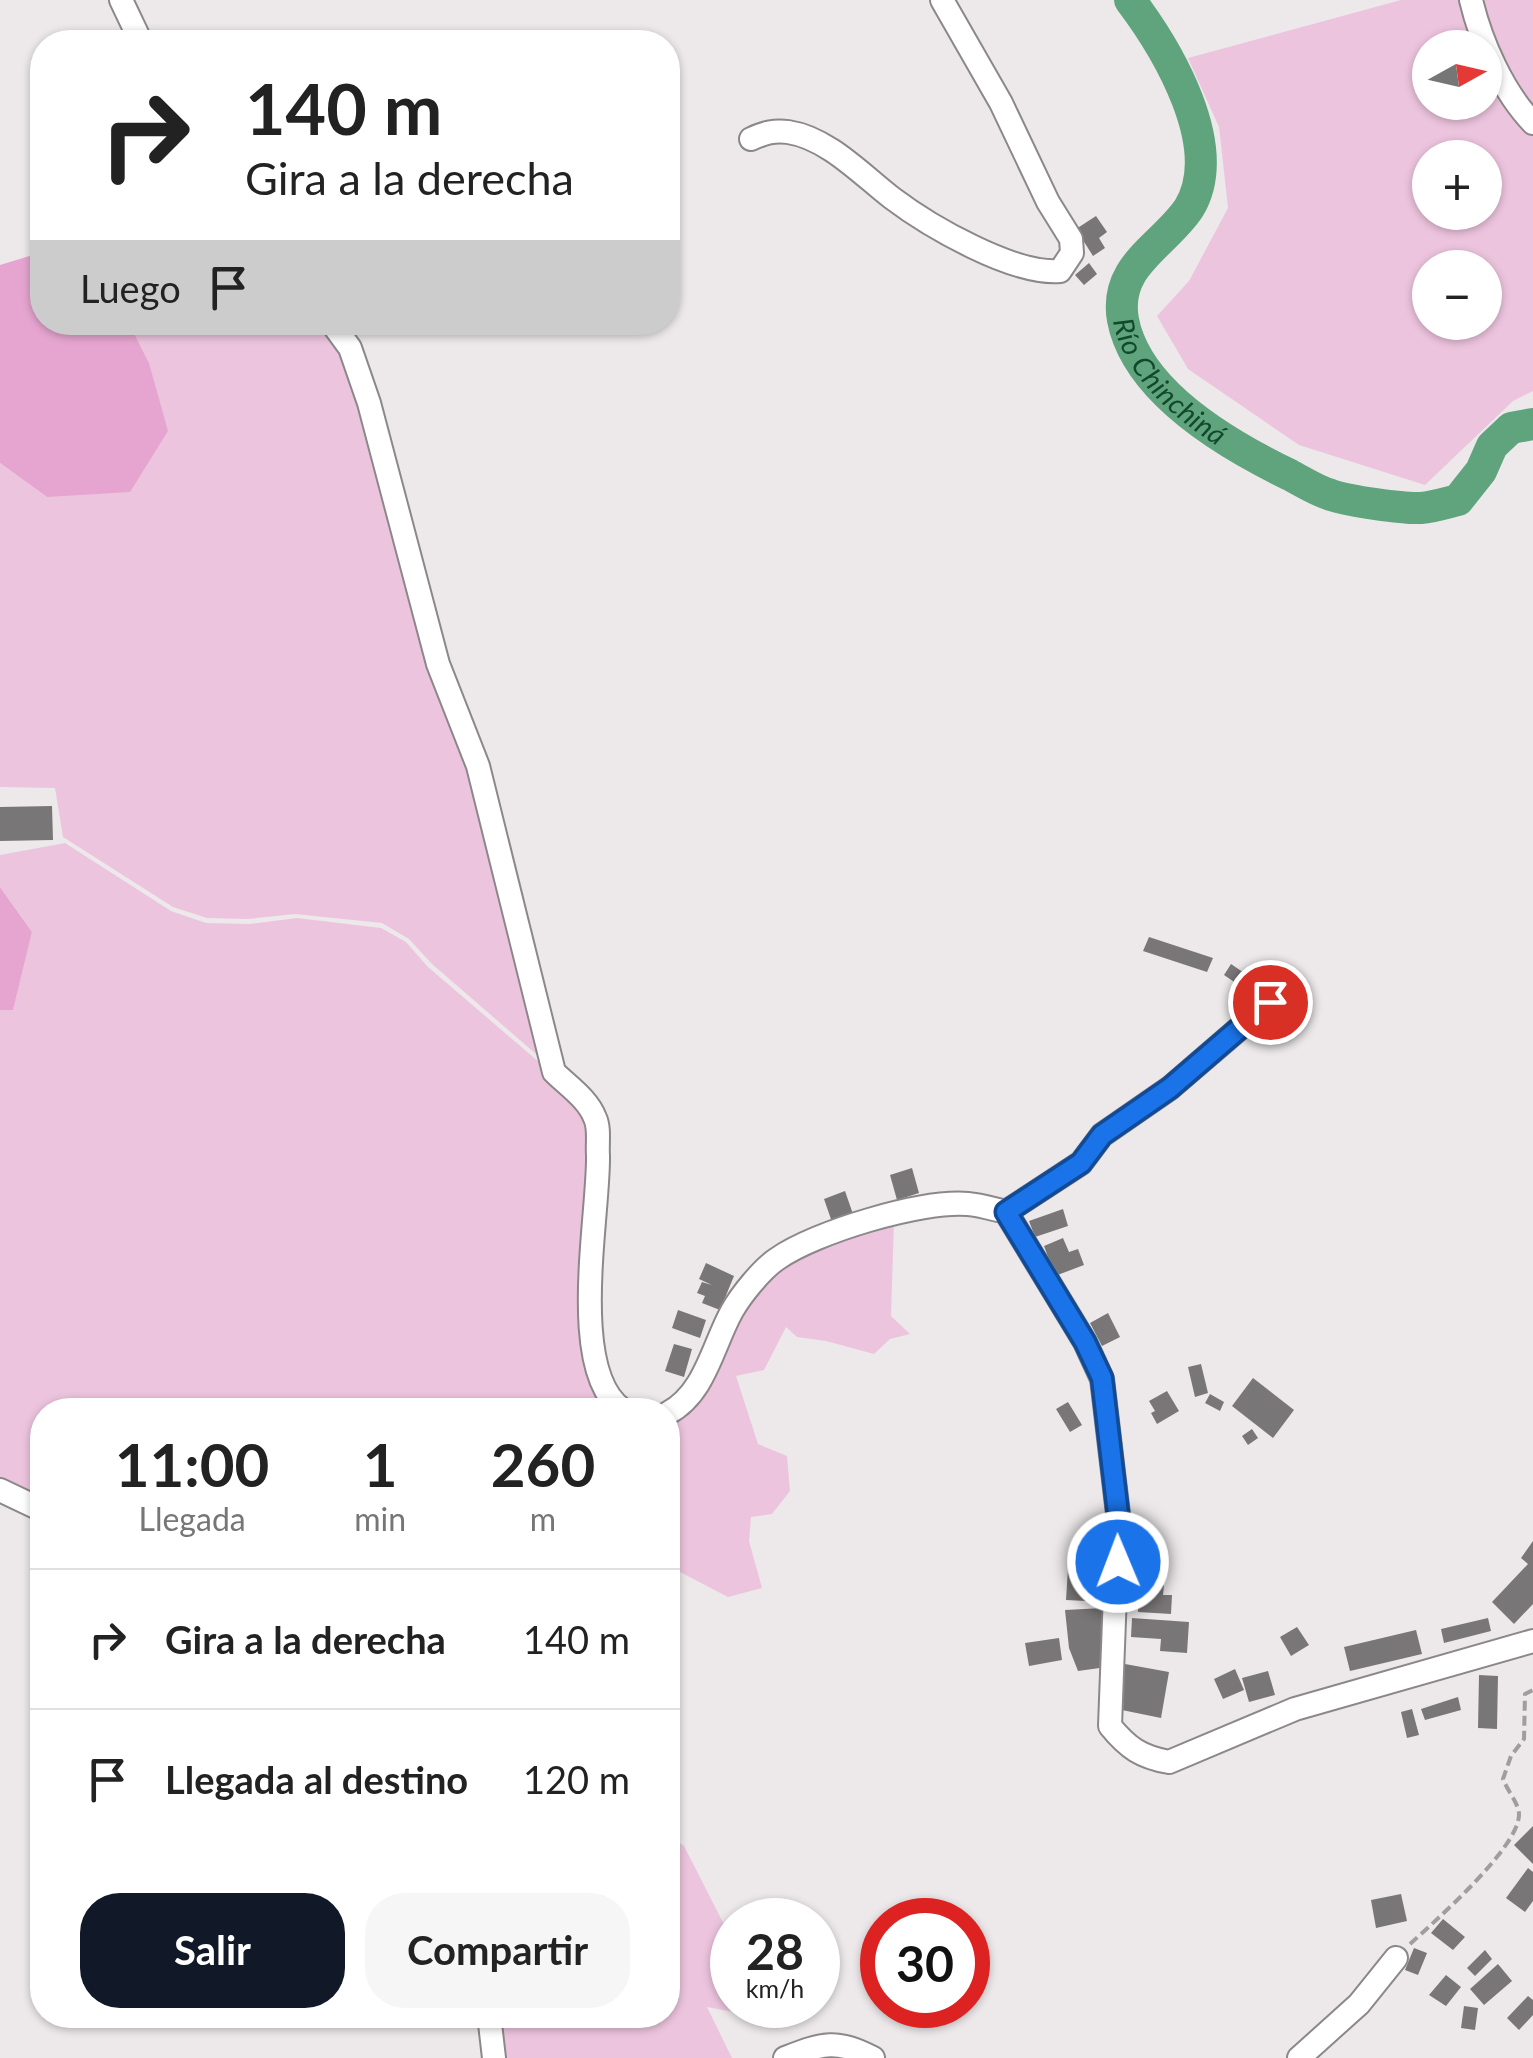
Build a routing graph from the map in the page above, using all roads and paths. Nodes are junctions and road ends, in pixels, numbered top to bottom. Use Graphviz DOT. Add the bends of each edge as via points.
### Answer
graph roads {
  1 [pos="120,0"];
  2 [pos="942,0"];
  3 [pos="1471,0"];
  4 [pos="135,30"];
  5 [pos="1533,123"];
  6 [pos="752,140"];
  7 [pos="340,335"];
  8 [pos="1270,1002"];
  9 [pos="1006,1212"];
  10 [pos="610,1398"];
  11 [pos="680,1405"];
  12 [pos="0,1490"];
  13 [pos="30,1504"];
  14 [pos="1533,1627"];
  15 [pos="1524,1642"];
  16 [pos="1533,1690"];
  17 [pos="1396,1958"];
  18 [pos="491,2028"];
  19 [pos="494,2058"];
  20 [pos="785,2058"];
  21 [pos="872,2058"];
  22 [pos="1299,2058"];
  1 -- 4 [label="street"];
  2 -- 6 [label="street" via="1072,239 1060,271 1034,269 966,244 812,140 770,131"];
  3 -- 5 [label="street" via="1495,66"];
  7 -- 10 [label="street" via="369,403 438,664 478,766 554,1072 597,1120 588,1302 598,1372"];
  8 -- 9 [label="street" via="1170,1088 1102,1135 1081,1163"];
  9 -- 11 [label="street" via="967,1204 904,1209 776,1259 733,1308 703,1376"];
  9 -- 15 [label="street" via="1102,1378 1118,1514 1110,1726 1128,1748 1170,1762 1296,1709"];
  12 -- 13 [label="street"];
  14 -- 15 [label="street"];
  16 -- 17 [label="path" via="1525,1694 1524,1738 1504,1779 1520,1810 1518,1821 1484,1874"];
  17 -- 22 [label="street" via="1359,2004"];
  18 -- 19 [label="street"];
  20 -- 21 [label="street" via="818,2046 850,2046"];
}
